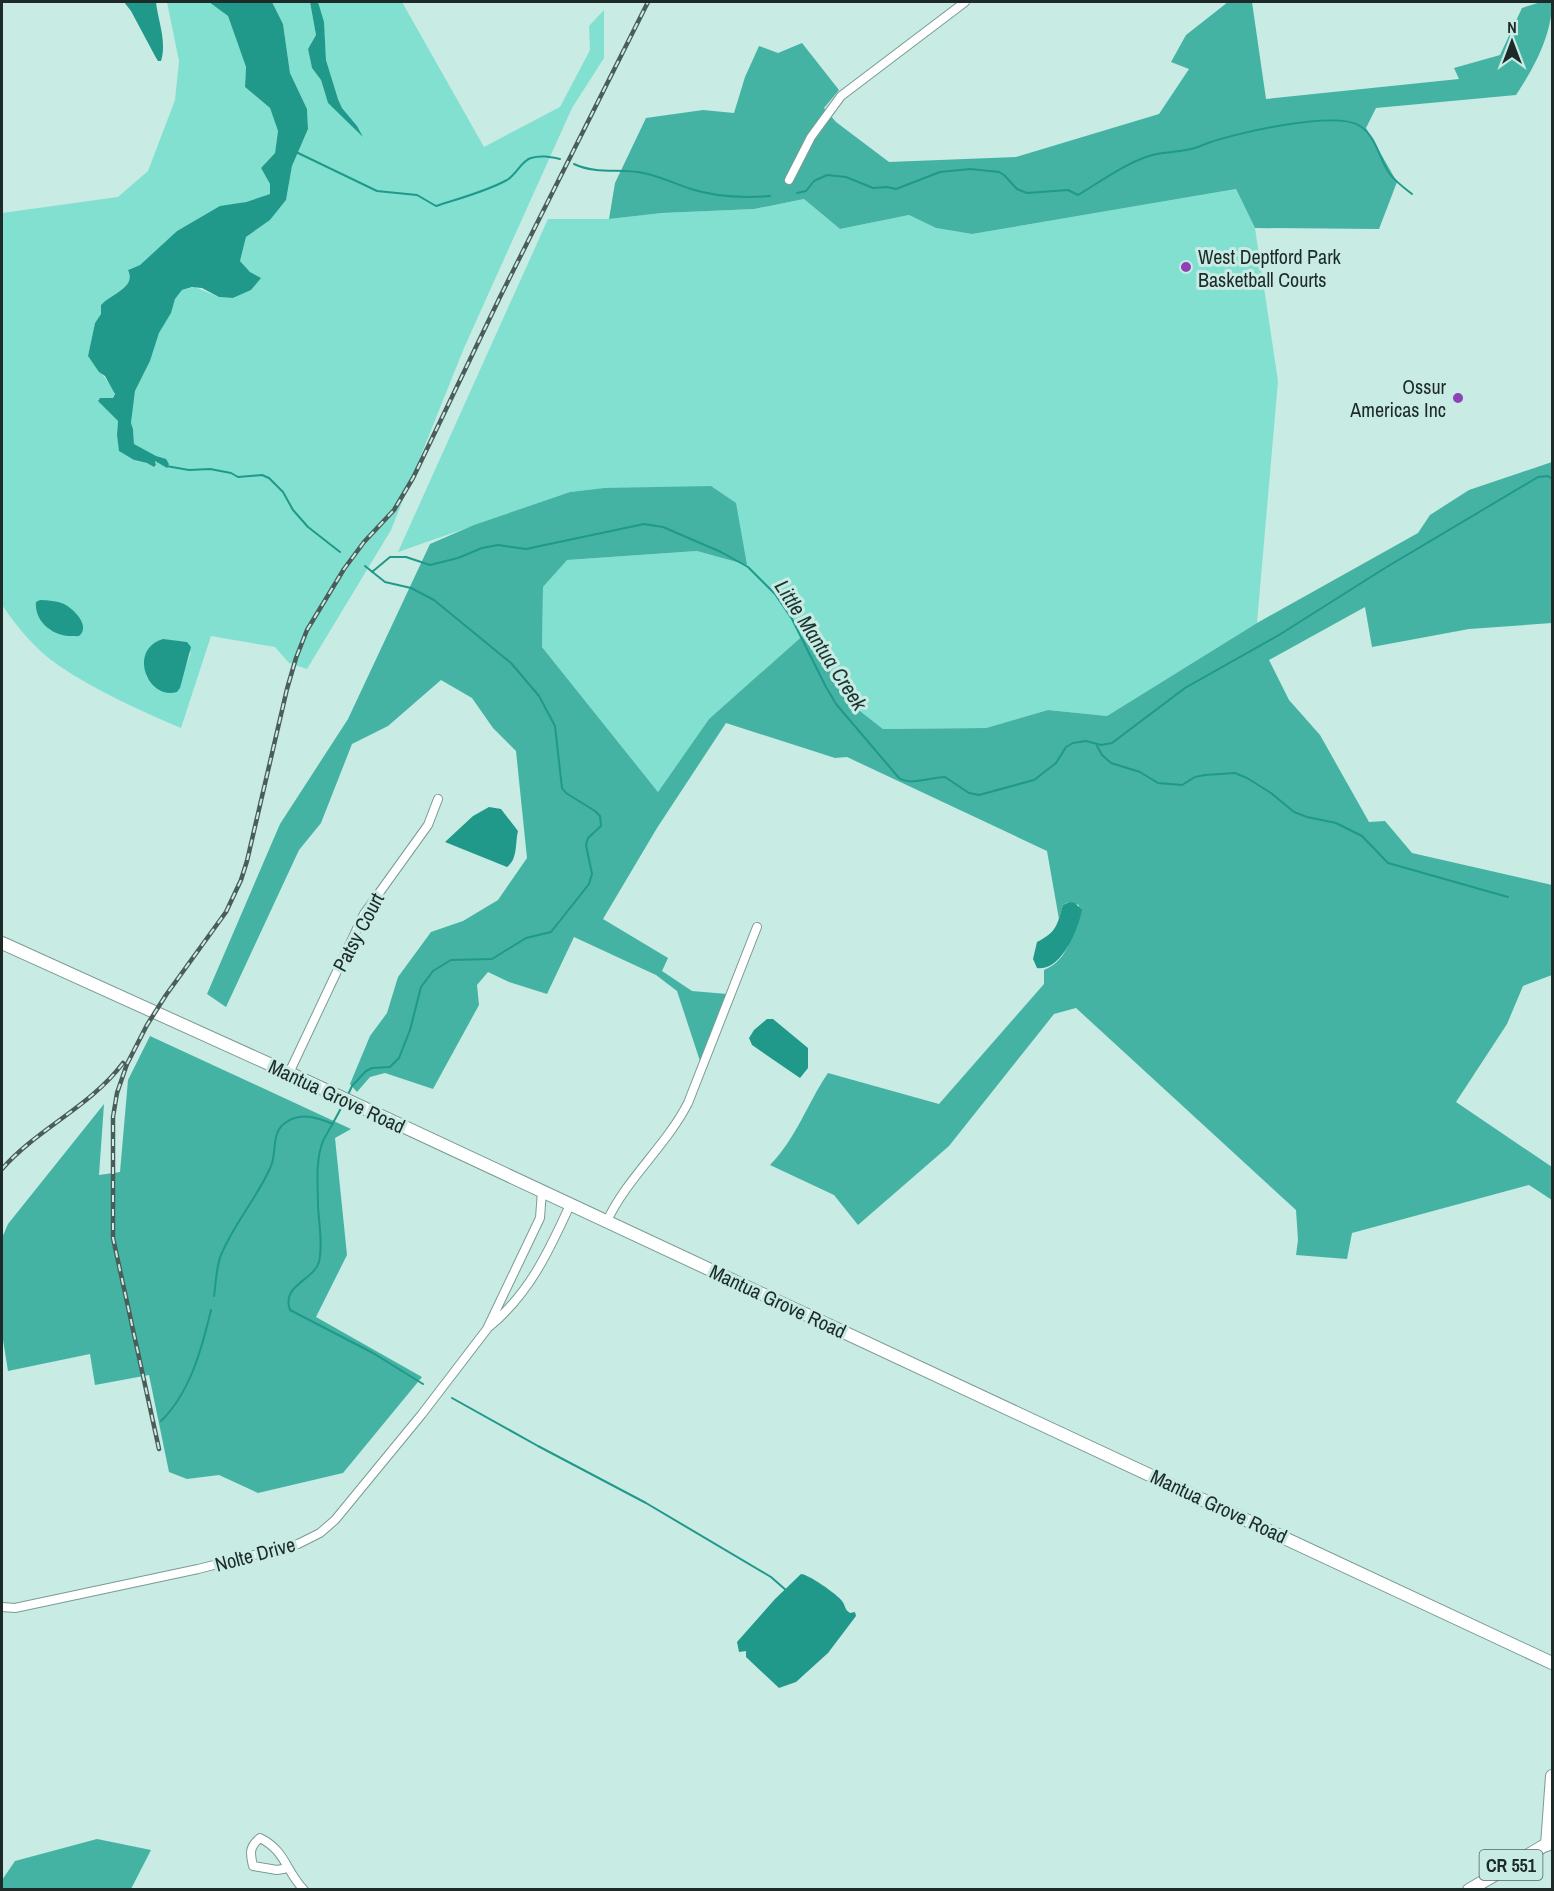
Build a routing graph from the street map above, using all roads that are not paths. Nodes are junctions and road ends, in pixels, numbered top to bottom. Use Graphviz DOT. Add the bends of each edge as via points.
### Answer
graph roads {
  1 [pos="965,2"];
  2 [pos="789,180"];
  3 [pos="438,799"];
  4 [pos="757,927"];
  5 [pos="2,943"];
  6 [pos="289,1073"];
  7 [pos="542,1191"];
  8 [pos="570,1204"];
  9 [pos="607,1221"];
  10 [pos="487,1329"];
  11 [pos="2,1607"];
  12 [pos="1552,1663"];
  13 [pos="1552,1776"];
  14 [pos="1550,1843"];
  15 [pos="288,1868"];
  16 [pos="304,1890"];
  17 [pos="1470,1890"];
  1 -- 2 [label="street" via="841,96 812,137"];
  3 -- 6 [label="street, Patsy Court" via="428,825 363,914"];
  4 -- 9 [label="street" via="678,1123 615,1204"];
  5 -- 6 [label="main road, Mantua Grove Road"];
  6 -- 7 [label="main road, Mantua Grove Road"];
  7 -- 8 [label="main road, Mantua Grove Road"];
  7 -- 10 [label="street, Nolte Drive" via="540,1218"];
  8 -- 9 [label="main road, Mantua Grove Road"];
  8 -- 10 [label="street, Nolte Drive" via="534,1277 506,1313"];
  9 -- 12 [label="main road, Mantua Grove Road"];
  10 -- 11 [label="street, Nolte Drive" via="422,1414 320,1533 298,1544 198,1569 15,1608"];
  13 -- 14 [label="main road"];
  14 -- 17 [label="main road, CR 551"];
  15 -- 15 [label="street" via="253,1866 253,1844 260,1838 269,1842"];
  15 -- 16 [label="street"];
}
